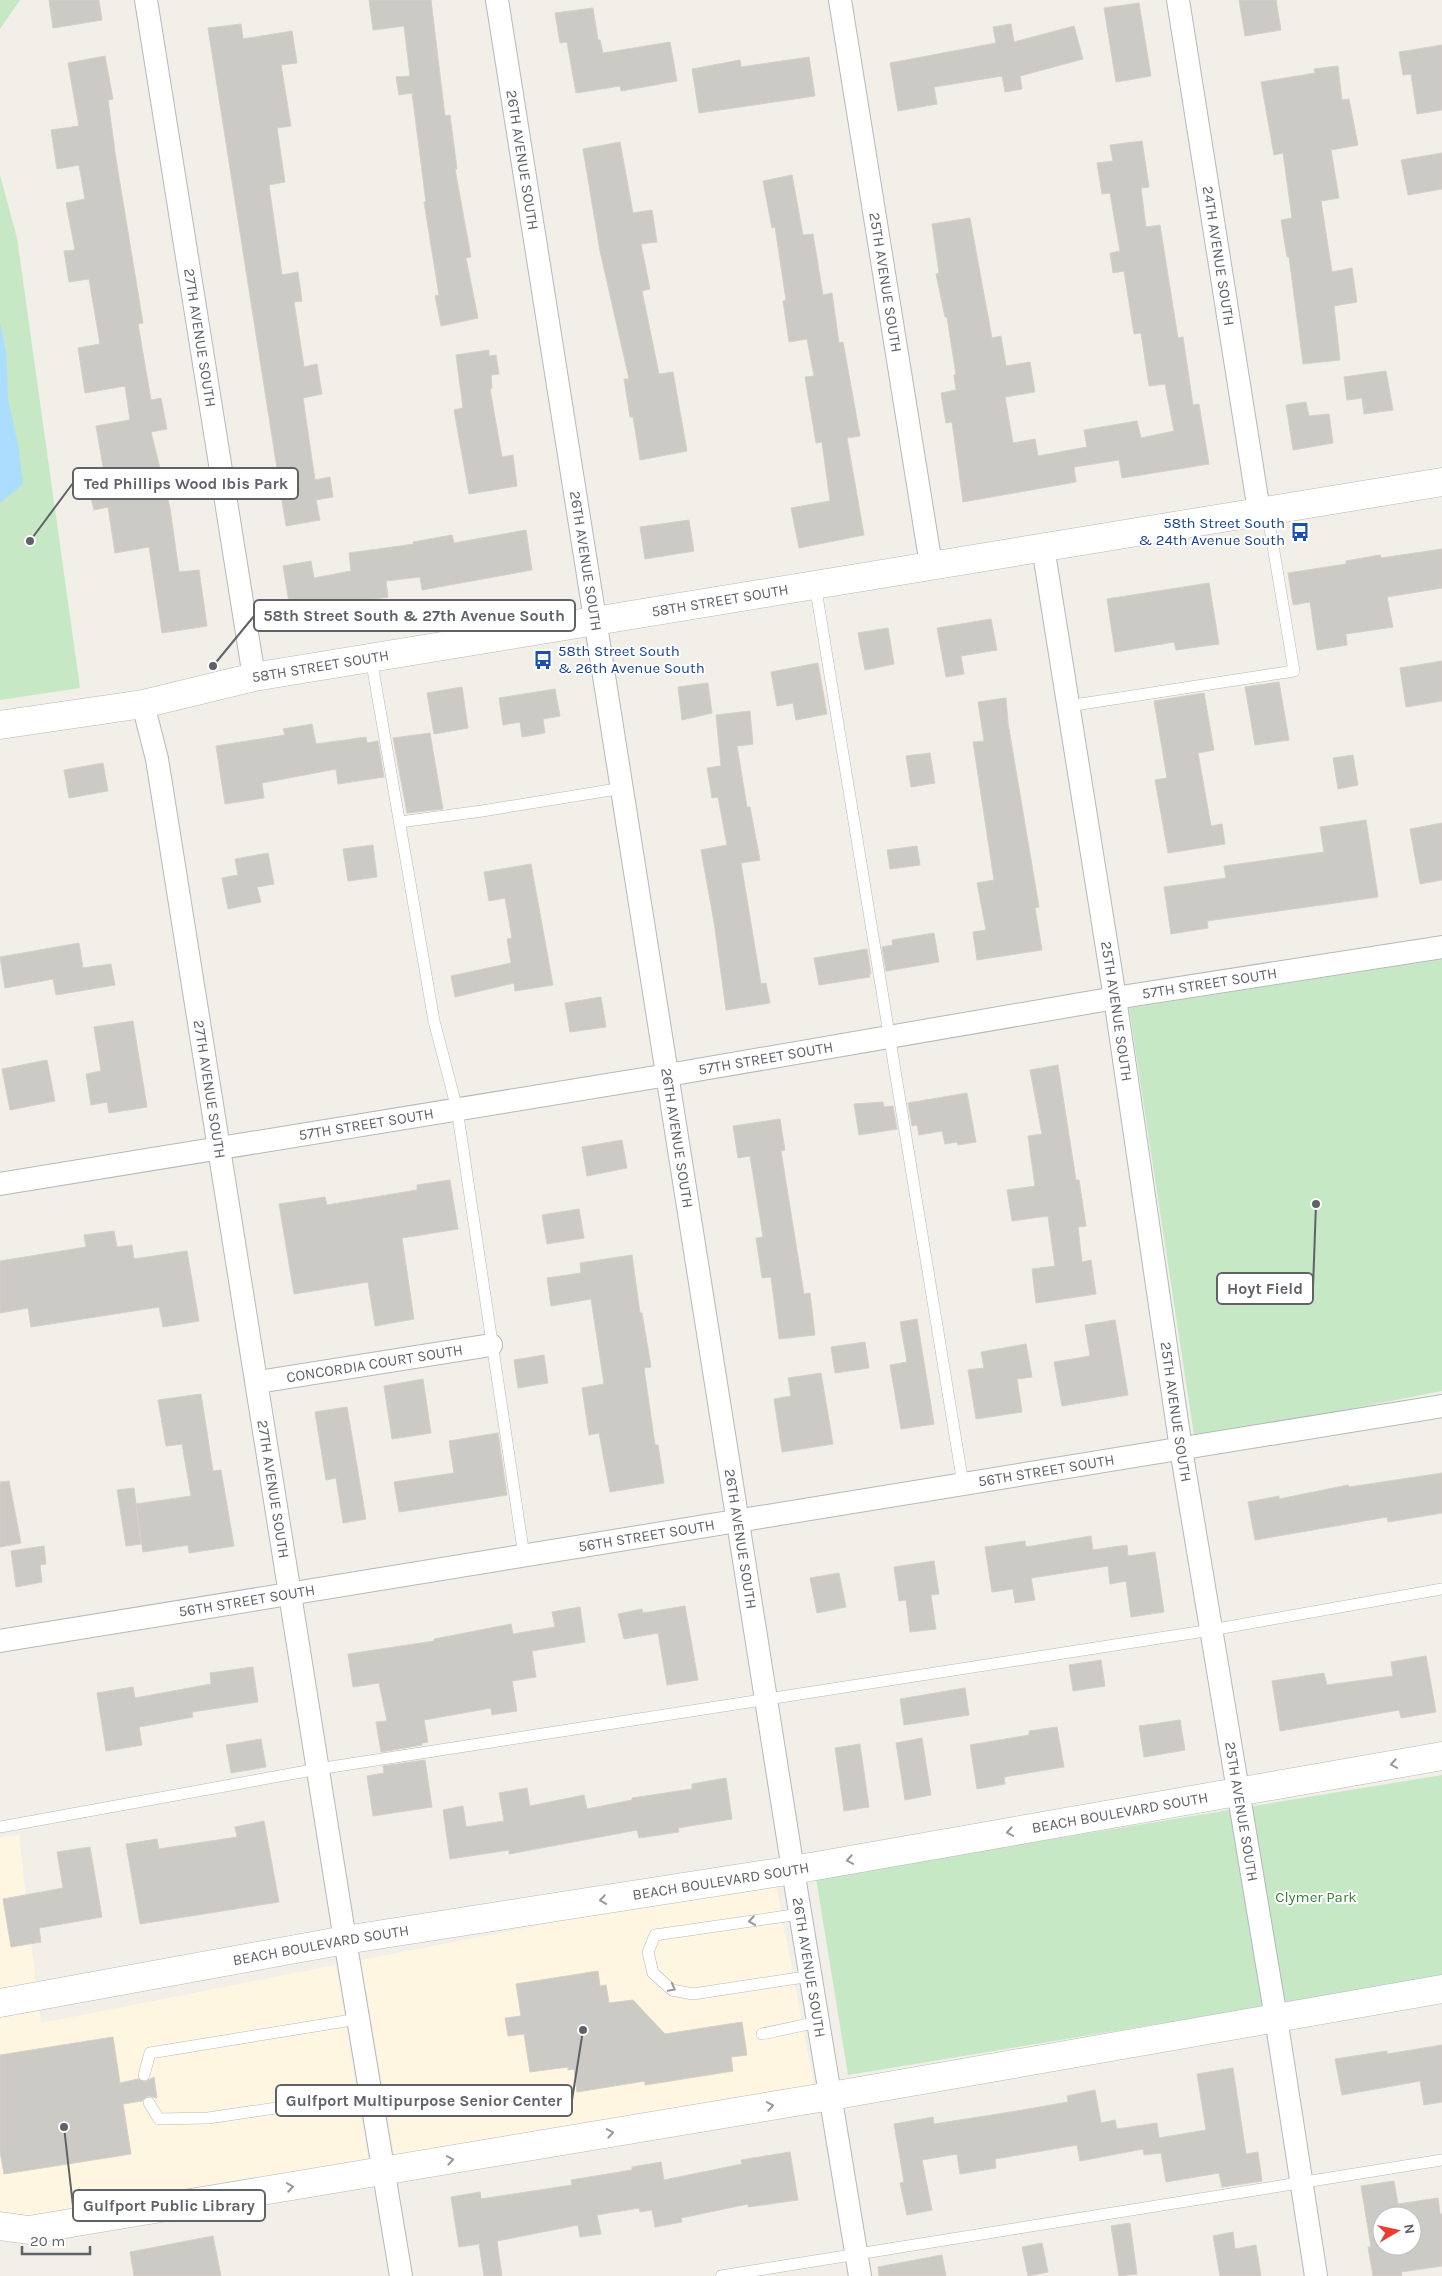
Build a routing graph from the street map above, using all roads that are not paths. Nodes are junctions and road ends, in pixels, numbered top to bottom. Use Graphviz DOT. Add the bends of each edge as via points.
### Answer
graph roads {
  1 [pos="146,0"];
  2 [pos="497,0"];
  3 [pos="840,0"];
  4 [pos="1178,0"];
  5 [pos="1442,482"];
  6 [pos="1263,510"];
  7 [pos="1043,547"];
  8 [pos="931,565"];
  9 [pos="815,584"];
  10 [pos="597,620"];
  11 [pos="371,658"];
  12 [pos="254,677"];
  13 [pos="143,704"];
  14 [pos="1068,706"];
  15 [pos="0,725"];
  16 [pos="623,788"];
  17 [pos="400,822"];
  18 [pos="1442,947"];
  19 [pos="1115,998"];
  20 [pos="890,1037"];
  21 [pos="668,1075"];
  22 [pos="457,1109"];
  23 [pos="219,1147"];
  24 [pos="0,1184"];
  25 [pos="492,1345"];
  26 [pos="258,1382"];
  27 [pos="1442,1406"];
  28 [pos="1181,1449"];
  29 [pos="964,1484"];
  30 [pos="738,1521"];
  31 [pos="524,1556"];
  32 [pos="1442,1589"];
  33 [pos="290,1594"];
  34 [pos="1211,1630"];
  35 [pos="0,1642"];
  36 [pos="767,1701"];
  37 [pos="1442,1756"];
  38 [pos="318,1769"];
  39 [pos="1238,1791"];
  40 [pos="0,1827"];
  41 [pos="793,1870"];
  42 [pos="800,1914"];
  43 [pos="345,1940"];
  44 [pos="811,1976"];
  45 [pos="1442,1989"];
  46 [pos="0,2003"];
  47 [pos="1276,2018"];
  48 [pos="358,2019"];
  49 [pos="818,2022"];
  50 [pos="762,2034"];
  51 [pos="144,2075"];
  52 [pos="371,2094"];
  53 [pos="831,2096"];
  54 [pos="149,2103"];
  55 [pos="1442,2160"];
  56 [pos="384,2171"];
  57 [pos="1302,2183"];
  58 [pos="0,2226"];
  59 [pos="856,2254"];
  60 [pos="401,2276"];
  61 [pos="722,2276"];
  62 [pos="860,2276"];
  63 [pos="1316,2276"];
  1 -- 12 [label="street, 27TH AVENUE SOUTH"];
  2 -- 10 [label="street, 26TH AVENUE SOUTH"];
  3 -- 8 [label="street, 25TH AVENUE SOUTH"];
  4 -- 6 [label="street, 24TH AVENUE SOUTH"];
  5 -- 6 [label="street, 58TH STREET SOUTH"];
  6 -- 7 [label="street, 58TH STREET SOUTH"];
  6 -- 14 [label="lane" via="1294,671"];
  7 -- 8 [label="street, 58TH STREET SOUTH"];
  7 -- 14 [label="street, 25TH AVENUE SOUTH"];
  8 -- 9 [label="street, 58TH STREET SOUTH"];
  9 -- 10 [label="street, 58TH STREET SOUTH"];
  9 -- 20 [label="lane"];
  10 -- 11 [label="street, 58TH STREET SOUTH"];
  10 -- 16 [label="street, 26TH AVENUE SOUTH"];
  11 -- 12 [label="street, 58TH STREET SOUTH"];
  11 -- 17 [label="lane"];
  12 -- 13 [label="street, 58TH STREET SOUTH"];
  13 -- 15 [label="street, 58TH STREET SOUTH"];
  13 -- 23 [label="street, 27TH AVENUE SOUTH" via="157,759"];
  14 -- 19 [label="street, 25TH AVENUE SOUTH"];
  16 -- 17 [label="lane"];
  16 -- 21 [label="street, 26TH AVENUE SOUTH"];
  17 -- 22 [label="lane" via="434,1021"];
  18 -- 19 [label="street, 57TH STREET SOUTH"];
  19 -- 20 [label="street, 57TH STREET SOUTH"];
  19 -- 28 [label="street, 25TH AVENUE SOUTH"];
  20 -- 21 [label="street, 57TH STREET SOUTH"];
  20 -- 29 [label="lane"];
  21 -- 22 [label="street, 57TH STREET SOUTH"];
  21 -- 30 [label="street, 26TH AVENUE SOUTH"];
  22 -- 23 [label="street, 57TH STREET SOUTH"];
  22 -- 25 [label="lane"];
  23 -- 24 [label="street, 57TH STREET SOUTH"];
  23 -- 26 [label="street, 27TH AVENUE SOUTH"];
  25 -- 26 [label="street, CONCORDIA COURT SOUTH"];
  25 -- 31 [label="lane"];
  26 -- 33 [label="street, 27TH AVENUE SOUTH"];
  27 -- 28 [label="street, 56TH STREET SOUTH"];
  28 -- 29 [label="street, 56TH STREET SOUTH"];
  28 -- 34 [label="street, 25TH AVENUE SOUTH"];
  29 -- 30 [label="street, 56TH STREET SOUTH"];
  30 -- 31 [label="street, 56TH STREET SOUTH"];
  30 -- 36 [label="street, 26TH AVENUE SOUTH"];
  31 -- 33 [label="street, 56TH STREET SOUTH"];
  32 -- 34 [label="lane"];
  33 -- 35 [label="street, 56TH STREET SOUTH"];
  33 -- 38 [label="street, 27TH AVENUE SOUTH"];
  34 -- 36 [label="lane"];
  34 -- 39 [label="street, 25TH AVENUE SOUTH"];
  36 -- 38 [label="lane"];
  36 -- 41 [label="street, 26TH AVENUE SOUTH"];
  37 -- 39 [label="street, BEACH BOULEVARD SOUTH, one-way"];
  38 -- 40 [label="lane"];
  38 -- 43 [label="street, 27TH AVENUE SOUTH"];
  39 -- 41 [label="street, BEACH BOULEVARD SOUTH, one-way"];
  39 -- 47 [label="street, 25TH AVENUE SOUTH"];
  41 -- 42 [label="street, 26TH AVENUE SOUTH"];
  41 -- 43 [label="street, BEACH BOULEVARD SOUTH, one-way"];
  42 -- 44 [label="street, 26TH AVENUE SOUTH"];
  42 -- 44 [label="lane, one-way" via="655,1935 648,1952 653,1973 672,1990 693,1994"];
  43 -- 46 [label="street, BEACH BOULEVARD SOUTH"];
  43 -- 48 [label="street, 27TH AVENUE SOUTH"];
  44 -- 49 [label="street, 26TH AVENUE SOUTH"];
  45 -- 47 [label="street"];
  47 -- 53 [label="street"];
  47 -- 57 [label="street, 25TH AVENUE SOUTH"];
  48 -- 51 [label="lane" via="150,2054"];
  48 -- 52 [label="street, 27TH AVENUE SOUTH"];
  49 -- 50 [label="lane"];
  49 -- 53 [label="street, 26TH AVENUE SOUTH"];
  52 -- 54 [label="lane" via="208,2118 159,2120"];
  52 -- 56 [label="street, 27TH AVENUE SOUTH"];
  56 -- 53 [label="street, one-way"];
  53 -- 59 [label="street, 26TH AVENUE SOUTH"];
  55 -- 57 [label="lane"];
  58 -- 56 [label="street, one-way" via="29,2230"];
  56 -- 60 [label="street, 27TH AVENUE SOUTH"];
  57 -- 59 [label="lane"];
  57 -- 63 [label="street, 25TH AVENUE SOUTH"];
  59 -- 61 [label="lane"];
  59 -- 62 [label="street, 26TH AVENUE SOUTH"];
}
